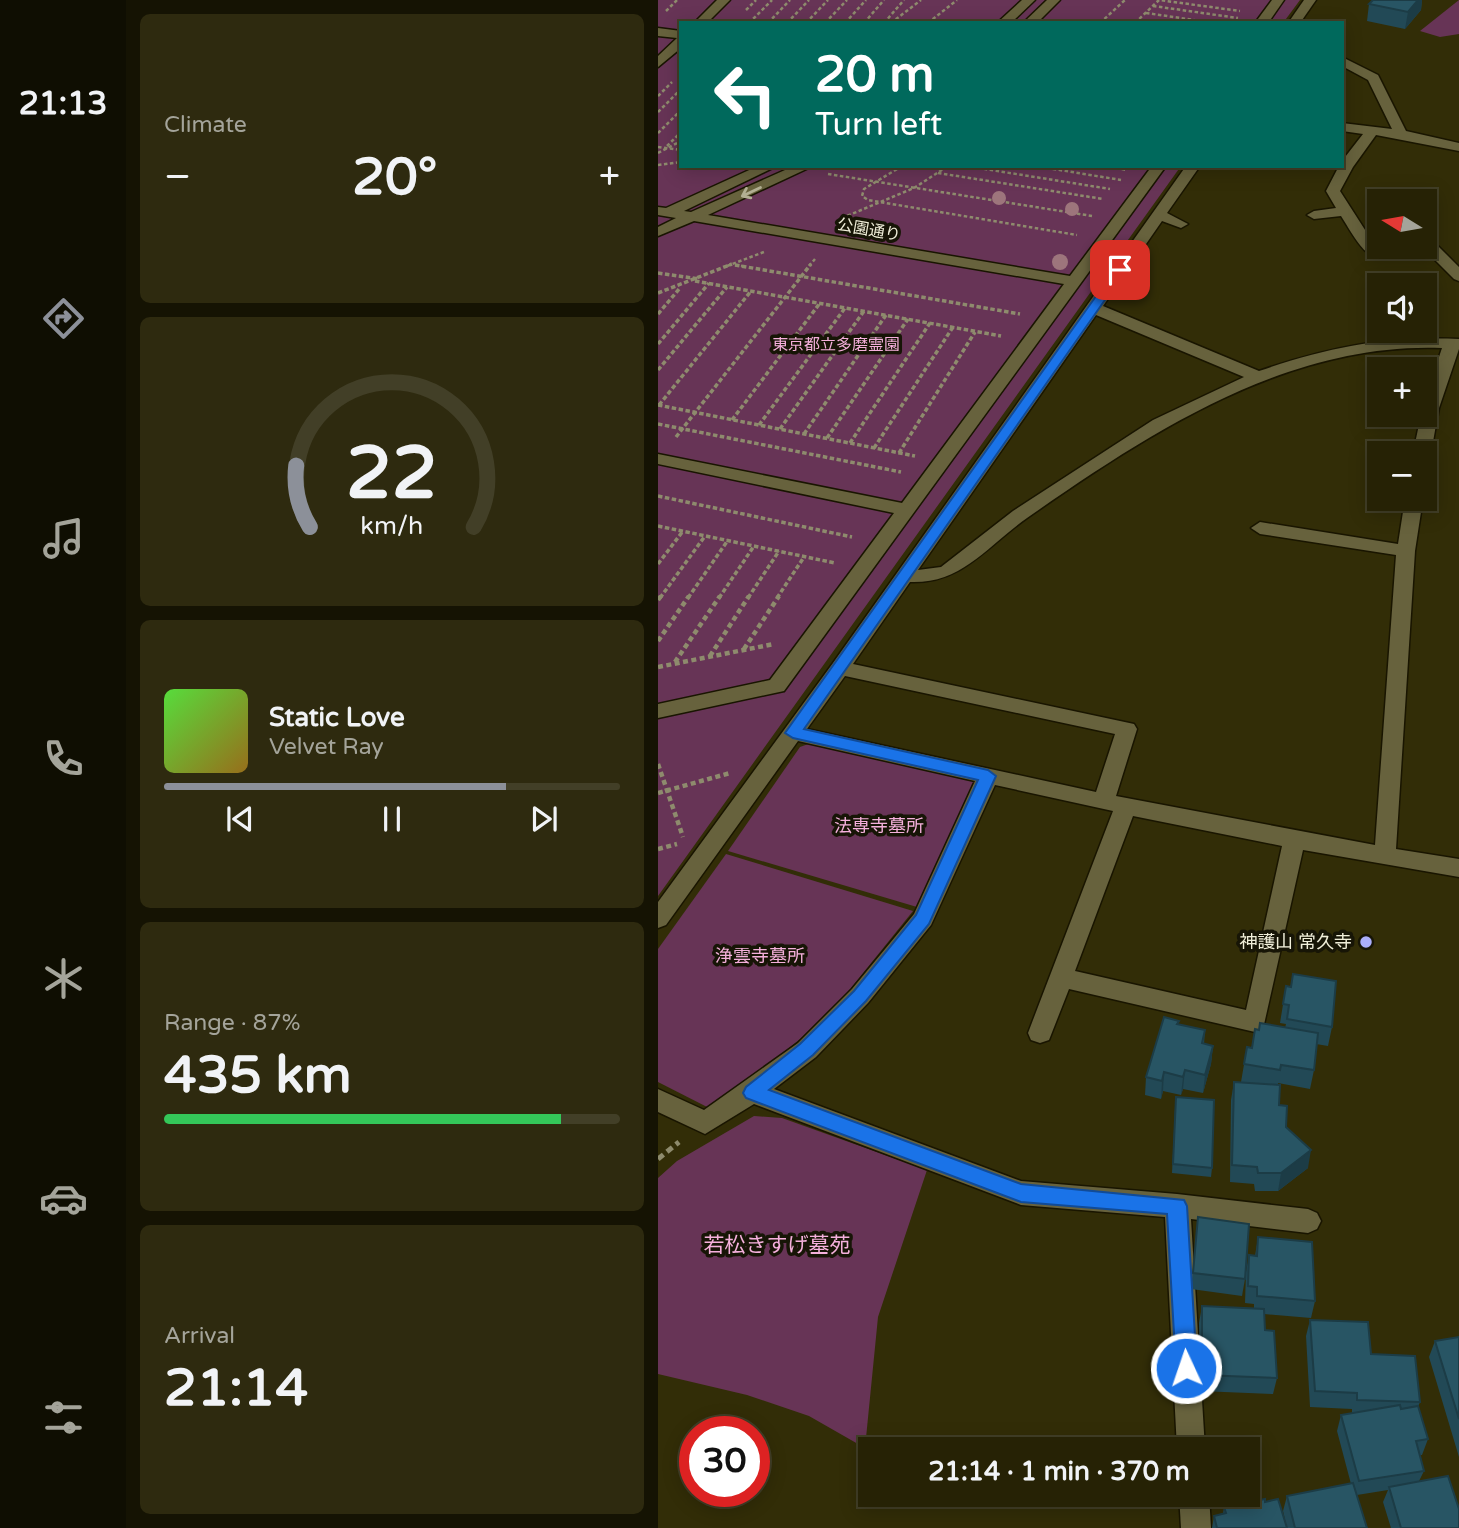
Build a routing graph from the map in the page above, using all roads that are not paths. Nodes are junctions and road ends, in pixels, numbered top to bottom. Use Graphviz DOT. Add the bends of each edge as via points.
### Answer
graph roads {
  1 [pos="724,0"];
  2 [pos="1054,0"];
  3 [pos="1278,0"];
  4 [pos="1310,0"];
  5 [pos="1024,4"];
  6 [pos="1041,13"];
  7 [pos="1264,19"];
  8 [pos="702,21"];
  9 [pos="1005,21"];
  10 [pos="1032,21"];
  11 [pos="1295,21"];
  12 [pos="658,32"];
  13 [pos="679,35"];
  14 [pos="679,43"];
  15 [pos="1344,62"];
  16 [pos="658,63"];
  17 [pos="1344,127"];
  18 [pos="1373,131"];
  19 [pos="1401,134"];
  20 [pos="1459,147"];
  21 [pos="765,168"];
  22 [pos="1158,168"];
  23 [pos="1192,168"];
  24 [pos="811,169"];
  25 [pos="1345,211"];
  26 [pos="661,213"];
  27 [pos="1159,215"];
  28 [pos="1314,215"];
  29 [pos="695,217"];
  30 [pos="1181,224"];
  31 [pos="658,232"];
  32 [pos="1459,276"];
  33 [pos="1074,281"];
  34 [pos="1094,307"];
  35 [pos="1455,344"];
  36 [pos="1258,377"];
  37 [pos="1424,441"];
  38 [pos="658,459"];
  39 [pos="907,510"];
  40 [pos="1412,511"];
  41 [pos="1260,528"];
  42 [pos="1406,551"];
  43 [pos="905,576"];
  44 [pos="840,668"];
  45 [pos="658,711"];
  46 [pos="793,733"];
  47 [pos="988,776"];
  48 [pos="1115,804"];
  49 [pos="1294,840"];
  50 [pos="1385,853"];
  51 [pos="1459,868"];
  52 [pos="658,919"];
  53 [pos="1063,978"];
  54 [pos="1040,1033"];
  55 [pos="752,1093"];
  56 [pos="658,1100"];
  57 [pos="1177,1206"];
  58 [pos="1308,1221"];
  59 [pos="1190,1437"];
  60 [pos="1195,1507"];
  61 [pos="1196,1528"];
  1 -- 8 [label="street"];
  2 -- 6 [label="street"];
  3 -- 7 [label="street"];
  4 -- 11 [label="street"];
  5 -- 6 [label="street"];
  5 -- 9 [label="street"];
  6 -- 10 [label="street"];
  12 -- 13 [label="street"];
  14 -- 16 [label="street"];
  15 -- 19 [label="street" via="1373,78"];
  17 -- 18 [label="street"];
  18 -- 19 [label="street"];
  18 -- 25 [label="street" via="1332,191"];
  19 -- 20 [label="street"];
  21 -- 26 [label="street"];
  22 -- 33 [label="street"];
  23 -- 27 [label="street"];
  24 -- 29 [label="street, one-way"];
  25 -- 28 [label="street"];
  25 -- 32 [label="street" via="1370,250 1383,255 1433,249"];
  26 -- 29 [label="street, 公園通り"];
  27 -- 30 [label="street"];
  27 -- 34 [label="street"];
  29 -- 31 [label="street"];
  29 -- 33 [label="street, 公園通り"];
  33 -- 39 [label="street"];
  34 -- 36 [label="street"];
  34 -- 43 [label="street"];
  35 -- 36 [label="street" via="1408,342 1364,348 1309,359"];
  35 -- 37 [label="street" via="1430,408"];
  36 -- 43 [label="street" via="1159,424 1018,515 948,571 930,577"];
  38 -- 39 [label="street"];
  39 -- 45 [label="street" via="777,686"];
  40 -- 42 [label="street"];
  41 -- 42 [label="street"];
  42 -- 50 [label="street"];
  43 -- 44 [label="street"];
  44 -- 46 [label="street"];
  44 -- 48 [label="street" via="1127,729"];
  46 -- 47 [label="street"];
  46 -- 52 [label="street"];
  47 -- 48 [label="street"];
  47 -- 55 [label="street" via="923,919 860,996 807,1049"];
  48 -- 49 [label="street"];
  48 -- 53 [label="street"];
  49 -- 50 [label="street"];
  49 -- 53 [label="street" via="1255,1023"];
  50 -- 51 [label="street"];
  53 -- 54 [label="street"];
  55 -- 56 [label="street" via="705,1122"];
  55 -- 57 [label="street" via="1021,1193"];
  57 -- 58 [label="street"];
  57 -- 59 [label="street"];
  60 -- 61 [label="street"];
}
